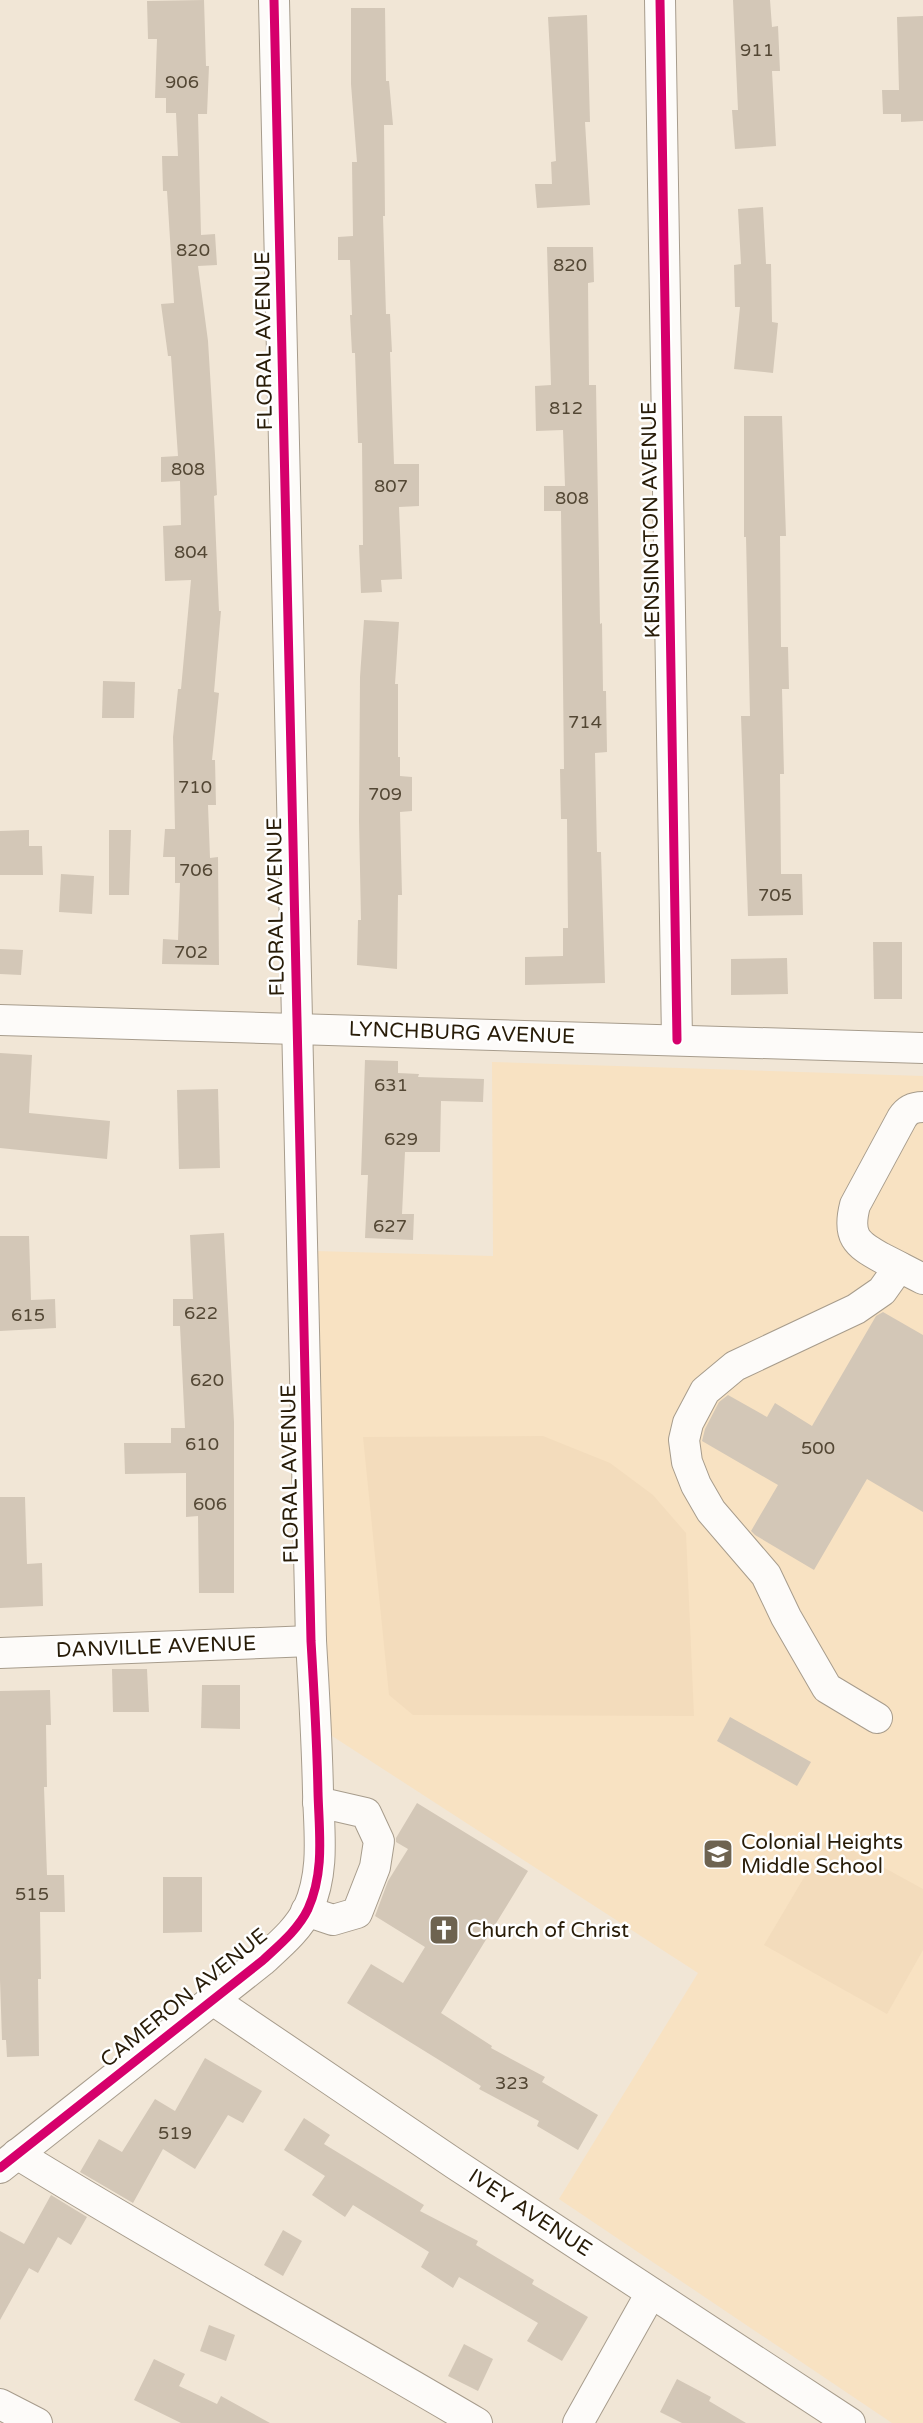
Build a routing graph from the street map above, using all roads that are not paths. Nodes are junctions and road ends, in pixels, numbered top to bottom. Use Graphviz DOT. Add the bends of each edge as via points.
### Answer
graph roads {
  1 [pos="274,0"];
  2 [pos="660,0"];
  3 [pos="0,1020"];
  4 [pos="296,1028"];
  5 [pos="677,1040"];
  6 [pos="923,1048"];
  7 [pos="923,1107"];
  8 [pos="911,1273"];
  9 [pos="312,1641"];
  10 [pos="0,1653"];
  11 [pos="877,1717"];
  12 [pos="319,1808"];
  13 [pos="306,1911"];
  14 [pos="213,2000"];
  15 [pos="8,2161"];
  16 [pos="651,2292"];
  17 [pos="0,2404"];
  18 [pos="37,2423"];
  19 [pos="477,2423"];
  20 [pos="578,2423"];
  21 [pos="850,2423"];
  1 -- 4 [label="street, FLORAL AVENUE"];
  2 -- 5 [label="street, KENSINGTON AVENUE"];
  3 -- 4 [label="street, LYNCHBURG AVENUE"];
  4 -- 5 [label="street, LYNCHBURG AVENUE"];
  4 -- 9 [label="street, FLORAL AVENUE"];
  5 -- 6 [label="street, LYNCHBURG AVENUE"];
  7 -- 8 [label="street" via="902,1118 851,1220 860,1246"];
  8 -- 11 [label="street" via="856,1310 735,1366 705,1391 684,1440 696,1485 711,1511 766,1575 827,1688"];
  9 -- 10 [label="street, DANVILLE AVENUE"];
  9 -- 12 [label="street, FLORAL AVENUE"];
  12 -- 13 [label="street, CAMERON AVENUE" via="318,1882"];
  12 -- 13 [label="street" via="366,1813 379,1841 375,1867 357,1913 333,1920"];
  13 -- 14 [label="street, CAMERON AVENUE" via="262,1961"];
  14 -- 15 [label="street, CAMERON AVENUE"];
  14 -- 16 [label="street, IVEY AVENUE"];
  15 -- 19 [label="street" via="112,2213"];
  16 -- 20 [label="street"];
  16 -- 21 [label="street, IVEY AVENUE"];
  17 -- 18 [label="street"];
}
